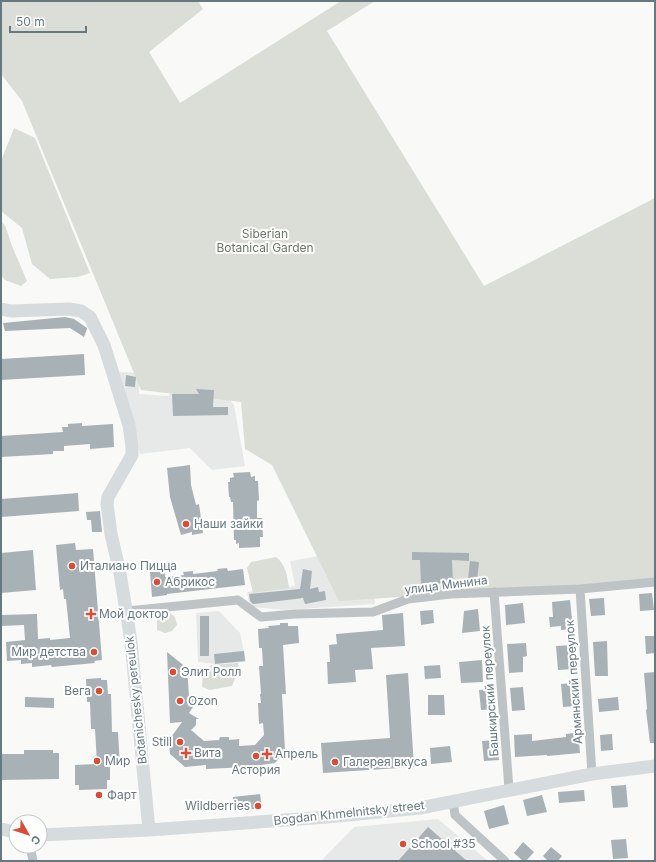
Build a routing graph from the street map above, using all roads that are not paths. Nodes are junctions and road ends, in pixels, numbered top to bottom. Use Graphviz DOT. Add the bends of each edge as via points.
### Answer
graph roads {
  1 [pos="1,309"];
  2 [pos="655,582"];
  3 [pos="580,589"];
  4 [pos="494,592"];
  5 [pos="127,611"];
  6 [pos="655,766"];
  7 [pos="592,774"];
  8 [pos="509,789"];
  9 [pos="453,801"];
  10 [pos="149,830"];
  11 [pos="48,835"];
  12 [pos="505,861"];
  1 -- 5 [label="street, Botanichesky pereulok" via="81,311 90,317 98,332 129,425 132,447 132,455 108,497 107,504"];
  2 -- 3 [label="street, улица Минина"];
  3 -- 4 [label="street, улица Минина"];
  3 -- 7 [label="street, Армянский переулок"];
  4 -- 5 [label="street, улица Минина" via="408,600 373,612 261,617 238,600"];
  4 -- 8 [label="street, Башкирский переулок"];
  5 -- 10 [label="street, Botanichesky pereulok"];
  6 -- 7 [label="street, Bogdan Khmelnitsky street"];
  7 -- 8 [label="street, Bogdan Khmelnitsky street"];
  8 -- 9 [label="street, Bogdan Khmelnitsky street"];
  9 -- 10 [label="street, Bogdan Khmelnitsky street" via="420,808 327,817"];
  9 -- 12 [label="street" via="455,816"];
  10 -- 11 [label="street, Bogdan Khmelnitsky street"];
}
